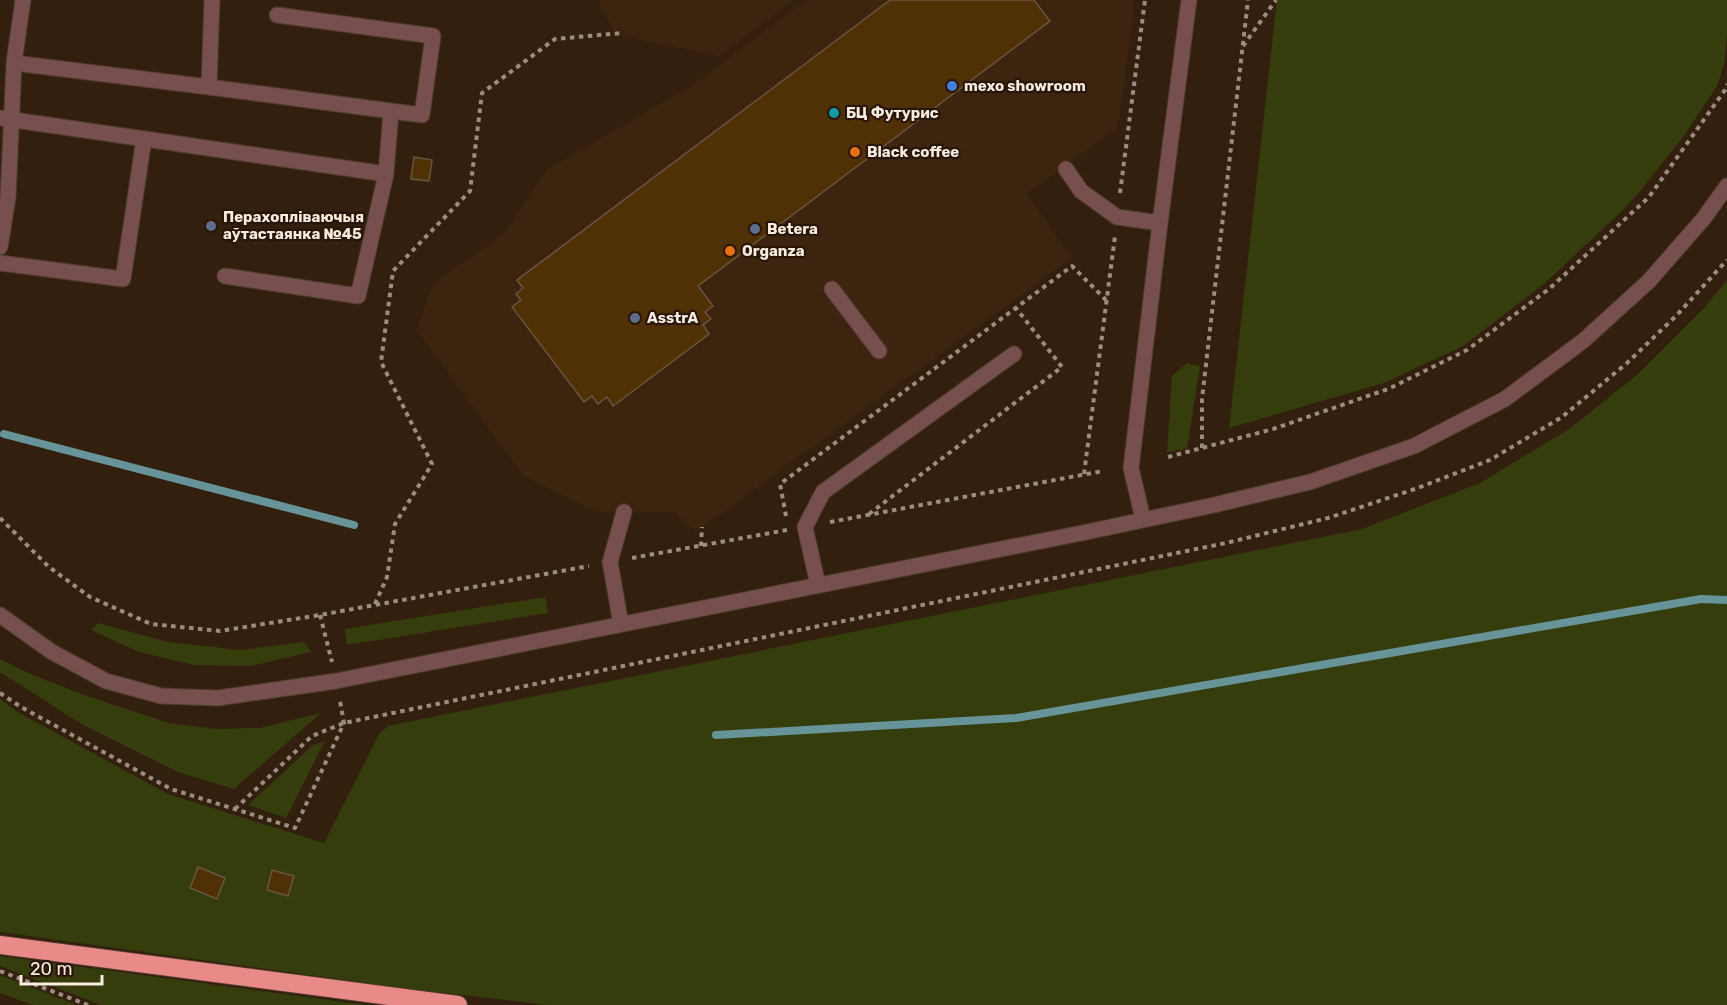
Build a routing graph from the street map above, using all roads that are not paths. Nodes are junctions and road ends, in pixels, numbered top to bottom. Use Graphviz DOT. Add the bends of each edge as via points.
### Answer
graph roads {
  1 [pos="23,0"];
  2 [pos="212,0"];
  3 [pos="1190,0"];
  4 [pos="277,15"];
  5 [pos="14,63"];
  6 [pos="209,87"];
  7 [pos="391,111"];
  8 [pos="5,119"];
  9 [pos="144,139"];
  10 [pos="1066,170"];
  11 [pos="386,174"];
  12 [pos="1727,186"];
  13 [pos="4,198"];
  14 [pos="1160,223"];
  15 [pos="0,247"];
  16 [pos="0,263"];
  17 [pos="225,276"];
  18 [pos="832,289"];
  19 [pos="879,351"];
  20 [pos="1014,354"];
  21 [pos="624,512"];
  22 [pos="1143,519"];
  23 [pos="818,585"];
  24 [pos="0,615"];
  25 [pos="621,624"];
  26 [pos="0,945"];
  27 [pos="459,1005"];
  1 -- 5 [label="lane"];
  2 -- 6 [label="lane"];
  3 -- 14 [label="lane"];
  4 -- 7 [label="lane" via="433,36 422,115"];
  5 -- 6 [label="lane"];
  5 -- 8 [label="lane"];
  6 -- 7 [label="lane"];
  7 -- 11 [label="lane"];
  8 -- 9 [label="lane"];
  8 -- 13 [label="lane"];
  9 -- 11 [label="lane"];
  9 -- 16 [label="lane" via="123,279"];
  10 -- 14 [label="lane" via="1081,191 1117,217"];
  11 -- 17 [label="lane" via="358,296"];
  12 -- 22 [label="lane" via="1649,281 1583,341 1505,399 1414,446 1310,482"];
  13 -- 15 [label="lane"];
  14 -- 22 [label="lane" via="1131,468"];
  18 -- 19 [label="lane"];
  20 -- 23 [label="lane" via="823,492 806,527"];
  21 -- 25 [label="lane" via="610,562"];
  22 -- 23 [label="lane"];
  23 -- 25 [label="lane"];
  24 -- 25 [label="lane" via="52,652 106,681 161,696 218,698 336,681"];
  26 -- 27 [label="highway"];
}
